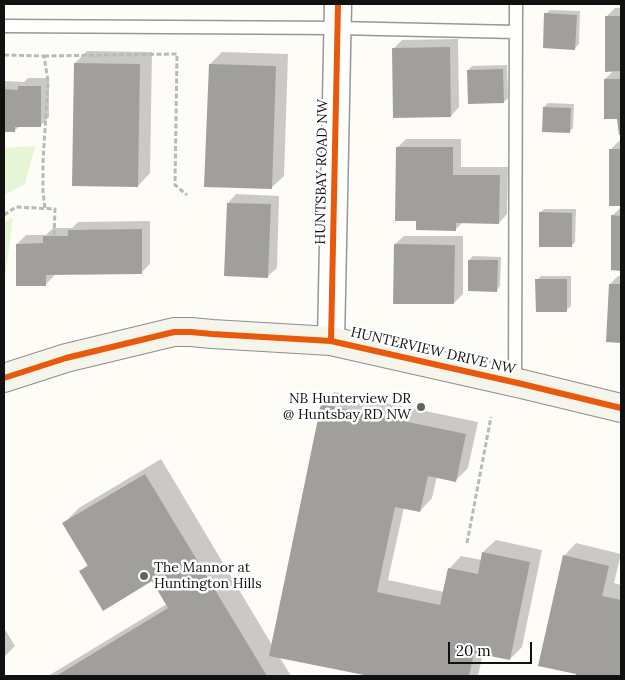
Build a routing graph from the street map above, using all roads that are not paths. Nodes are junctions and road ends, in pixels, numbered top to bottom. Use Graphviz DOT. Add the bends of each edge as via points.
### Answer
graph roads {
  1 [pos="516,4"];
  2 [pos="338,16"];
  3 [pos="4,26"];
  4 [pos="516,32"];
  5 [pos="331,341"];
  6 [pos="4,378"];
  7 [pos="515,383"];
  8 [pos="621,408"];
  1 -- 4 [label="lane"];
  2 -- 3 [label="lane"];
  2 -- 4 [label="lane"];
  2 -- 5 [label="street, HUNTSBAY ROAD NW"];
  4 -- 7 [label="lane"];
  5 -- 6 [label="street, HUNTERVIEW DRIVE NW" via="174,332 66,358"];
  5 -- 7 [label="street, HUNTERVIEW DRIVE NW"];
  7 -- 8 [label="street, HUNTERVIEW DRIVE NW"];
}
